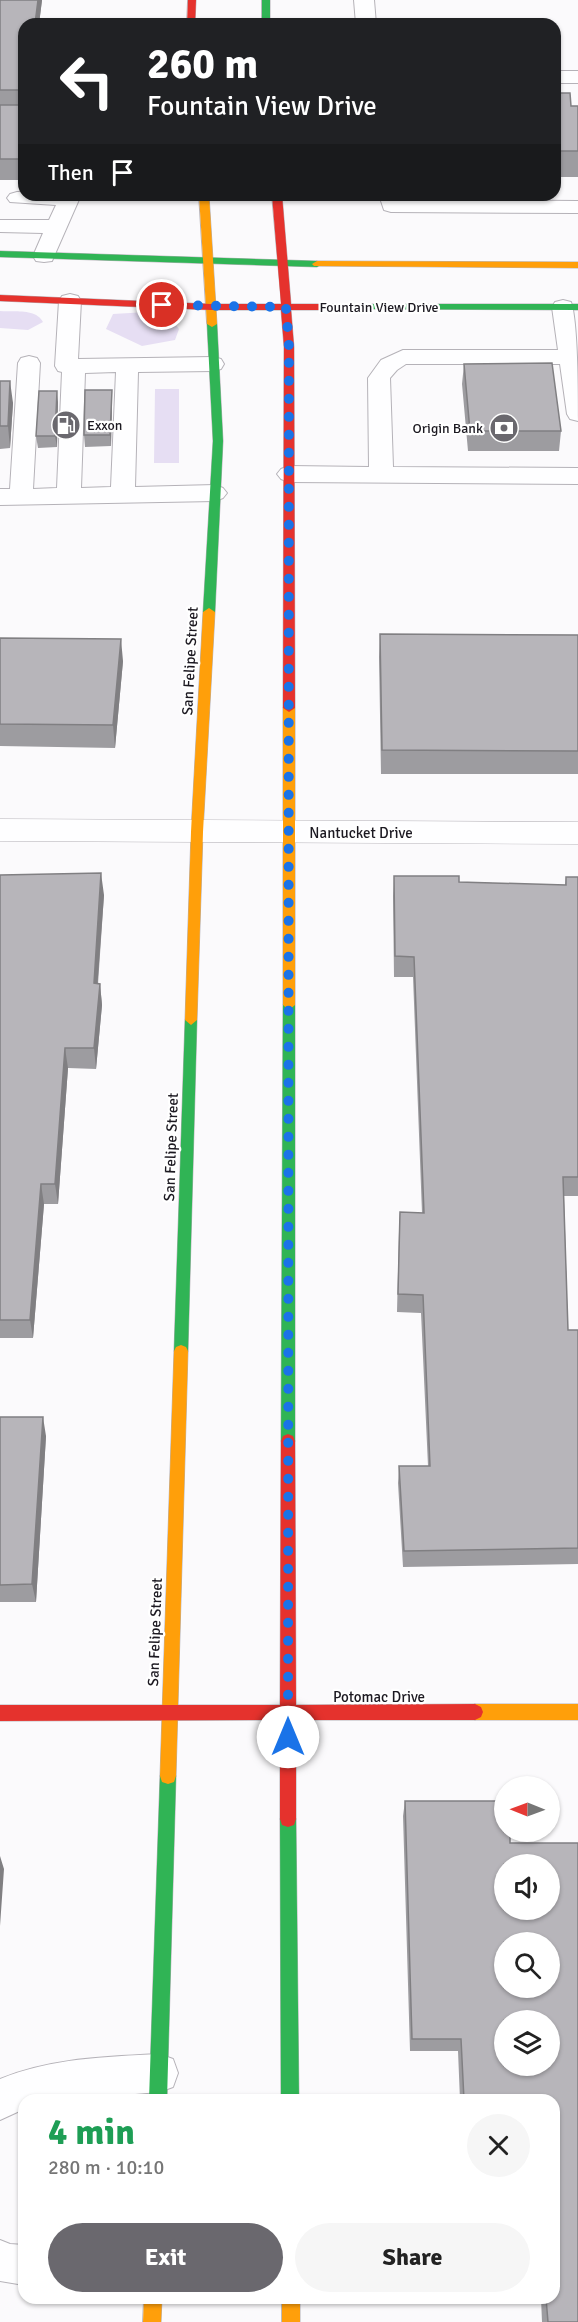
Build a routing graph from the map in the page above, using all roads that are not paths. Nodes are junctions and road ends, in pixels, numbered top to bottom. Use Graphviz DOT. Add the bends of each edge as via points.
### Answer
graph roads {
  1 [pos="192,0"];
  2 [pos="266,0"];
  3 [pos="364,0"];
  4 [pos="191,18"];
  5 [pos="266,18"];
  6 [pos="366,18"];
  7 [pos="561,77"];
  8 [pos="578,77"];
  9 [pos="68,201"];
  10 [pos="204,201"];
  11 [pos="279,201"];
  12 [pos="390,201"];
  13 [pos="578,207"];
  14 [pos="0,226"];
  15 [pos="57,227"];
  16 [pos="0,254"];
  17 [pos="44,256"];
  18 [pos="209,261"];
  19 [pos="284,264"];
  20 [pos="578,265"];
  21 [pos="0,298"];
  22 [pos="70,301"];
  23 [pos="211,307"];
  24 [pos="286,307"];
  25 [pos="571,307"];
  26 [pos="570,357"];
  27 [pos="29,363"];
  28 [pos="213,364"];
  29 [pos="74,366"];
  30 [pos="127,366"];
  31 [pos="578,414"];
  32 [pos="289,474"];
  33 [pos="381,475"];
  34 [pos="578,476"];
  35 [pos="215,494"];
  36 [pos="123,495"];
  37 [pos="69,496"];
  38 [pos="11,497"];
  39 [pos="0,830"];
  40 [pos="197,832"];
  41 [pos="289,833"];
  42 [pos="578,833"];
  43 [pos="578,1712"];
  44 [pos="0,1713"];
  45 [pos="169,1714"];
  46 [pos="288,1714"];
  47 [pos="159,2086"];
  48 [pos="290,2094"];
  49 [pos="0,2102"];
  50 [pos="0,2260"];
  51 [pos="18,2265"];
  52 [pos="153,2304"];
  53 [pos="291,2304"];
  54 [pos="152,2322"];
  55 [pos="291,2322"];
  1 -- 4 [label="main road"];
  2 -- 5 [label="main road"];
  3 -- 6 [label="lane"];
  7 -- 8 [label="lane"];
  9 -- 15 [label="lane"];
  10 -- 18 [label="main road, San Felipe Street"];
  11 -- 19 [label="main road"];
  12 -- 13 [label="lane" via="391,206"];
  14 -- 15 [label="lane"];
  15 -- 17 [label="lane"];
  16 -- 17 [label="main road"];
  17 -- 18 [label="main road"];
  18 -- 19 [label="main road"];
  18 -- 23 [label="main road, San Felipe Street"];
  19 -- 20 [label="main road"];
  19 -- 24 [label="main road"];
  21 -- 22 [label="main road, Fountain View Drive"];
  22 -- 23 [label="main road, Fountain View Drive"];
  22 -- 29 [label="lane" via="66,366"];
  23 -- 24 [label="main road, Fountain View Drive"];
  23 -- 28 [label="main road, San Felipe Street"];
  24 -- 25 [label="main road, Fountain View Drive"];
  24 -- 32 [label="main road"];
  25 -- 26 [label="lane"];
  26 -- 31 [label="lane"];
  26 -- 33 [label="lane" via="403,357 392,361 379,378"];
  27 -- 38 [label="lane"];
  28 -- 30 [label="lane"];
  28 -- 35 [label="main road, San Felipe Street" via="218,441"];
  29 -- 30 [label="lane"];
  29 -- 37 [label="lane"];
  30 -- 36 [label="lane"];
  32 -- 33 [label="lane"];
  32 -- 41 [label="main road"];
  33 -- 34 [label="lane"];
  35 -- 36 [label="lane"];
  35 -- 40 [label="main road, San Felipe Street"];
  36 -- 37 [label="lane"];
  37 -- 38 [label="lane"];
  39 -- 40 [label="street, Nantucket Drive"];
  40 -- 41 [label="street, Nantucket Drive"];
  40 -- 45 [label="main road, San Felipe Street"];
  41 -- 42 [label="street, Nantucket Drive"];
  41 -- 46 [label="main road"];
  43 -- 46 [label="main road, Potomac Drive"];
  44 -- 45 [label="main road, Potomac Drive"];
  45 -- 46 [label="main road, Potomac Drive"];
  45 -- 47 [label="main road, San Felipe Street"];
  46 -- 48 [label="main road"];
  47 -- 49 [label="lane" via="34,2085 9,2093"];
  50 -- 51 [label="lane"];
  52 -- 54 [label="main road"];
  53 -- 55 [label="main road"];
}
